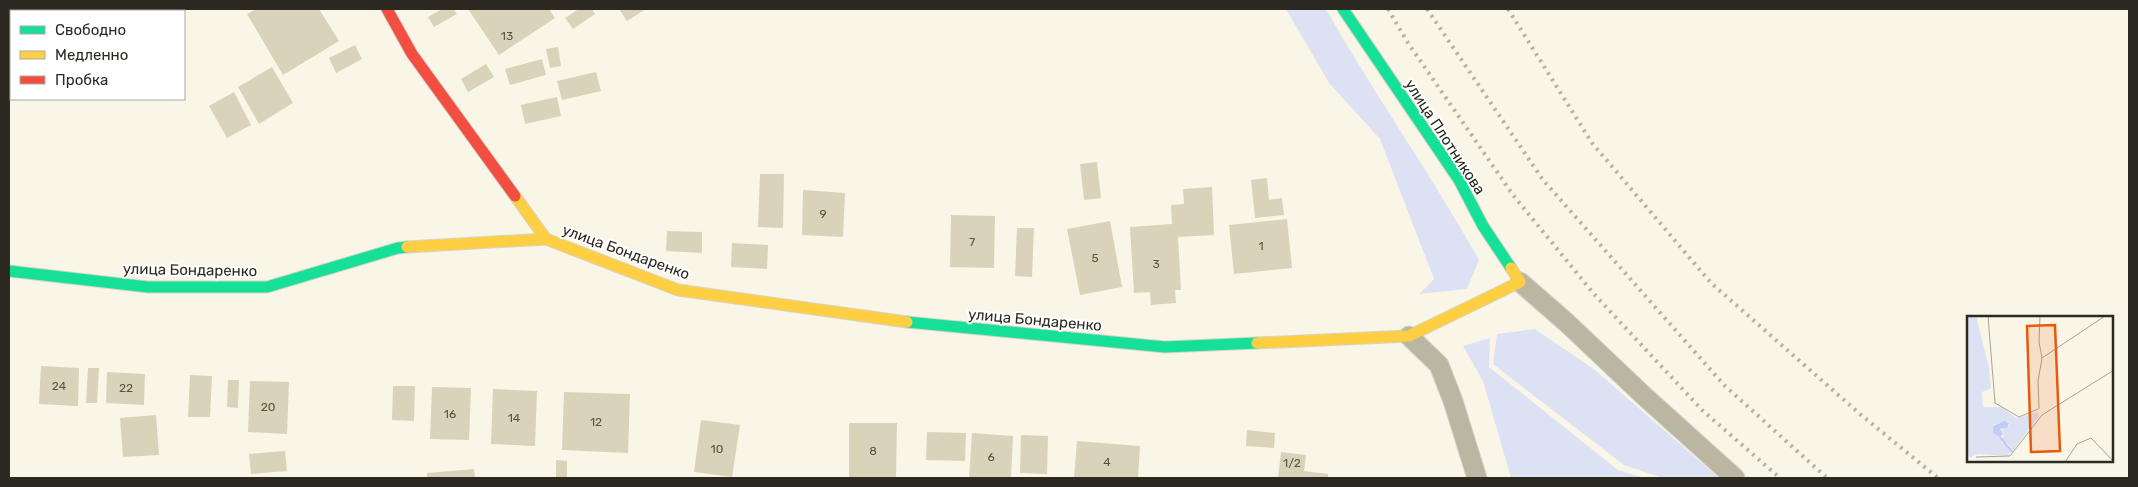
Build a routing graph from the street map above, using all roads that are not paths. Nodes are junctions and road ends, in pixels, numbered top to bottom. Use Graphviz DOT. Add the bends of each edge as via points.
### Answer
graph roads {
  1 [pos="388,9"];
  2 [pos="1343,9"];
  3 [pos="546,239"];
  4 [pos="9,271"];
  5 [pos="1520,282"];
  6 [pos="1408,336"];
  7 [pos="1477,478"];
  8 [pos="1735,478"];
  1 -- 3 [label="street, улица Бондаренко" via="412,54"];
  2 -- 5 [label="street, улица Плотникова" via="1459,180 1483,226"];
  3 -- 4 [label="street, улица Бондаренко" via="398,248 267,287 148,288"];
  3 -- 6 [label="street, улица Бондаренко" via="678,290 928,325 1165,347"];
  5 -- 6 [label="street, улица Бондаренко"];
  5 -- 8 [label="lane"];
  6 -- 7 [label="lane" via="1439,365"];
}
